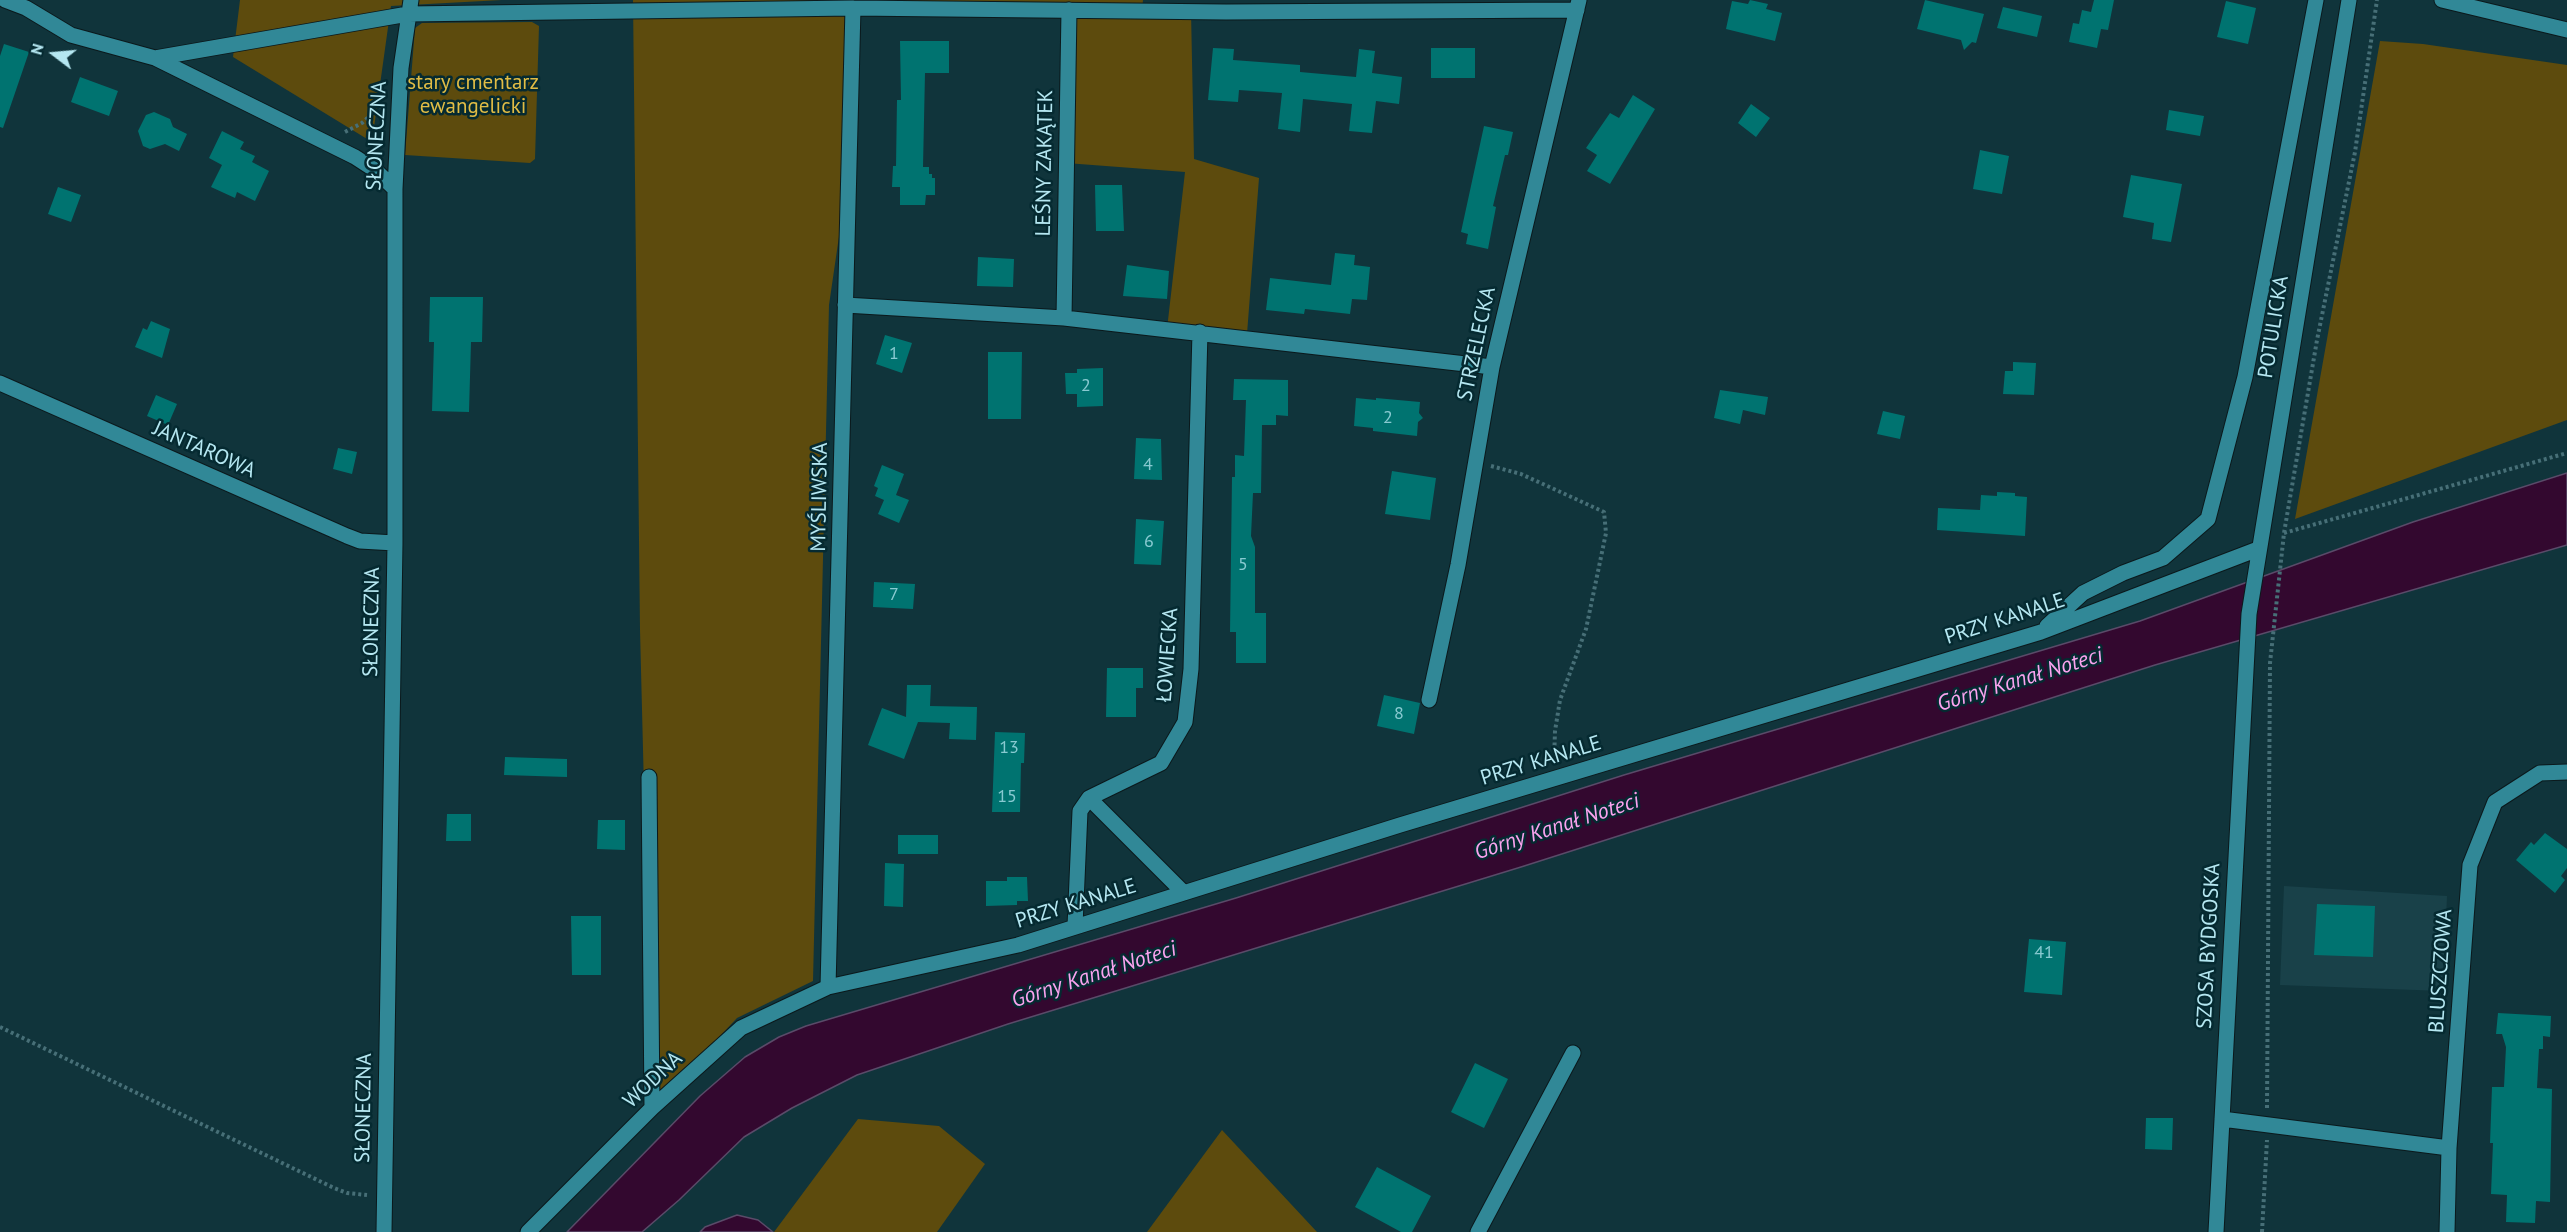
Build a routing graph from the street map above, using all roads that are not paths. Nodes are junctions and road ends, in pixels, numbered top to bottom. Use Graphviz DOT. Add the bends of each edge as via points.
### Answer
graph roads {
  1 [pos="5,0"];
  2 [pos="2316,0"];
  3 [pos="2349,0"];
  4 [pos="2450,1"];
  5 [pos="1578,5"];
  6 [pos="409,7"];
  7 [pos="853,8"];
  8 [pos="1069,10"];
  9 [pos="2567,30"];
  10 [pos="155,58"];
  11 [pos="395,189"];
  12 [pos="845,304"];
  13 [pos="1064,318"];
  14 [pos="1200,332"];
  15 [pos="1492,367"];
  16 [pos="0,383"];
  17 [pos="395,543"];
  18 [pos="2258,549"];
  19 [pos="2041,632"];
  20 [pos="2246,662"];
  21 [pos="1430,700"];
  22 [pos="2567,772"];
  23 [pos="650,777"];
  24 [pos="1089,798"];
  25 [pos="1184,893"];
  26 [pos="1076,926"];
  27 [pos="828,987"];
  28 [pos="1573,1053"];
  29 [pos="652,1108"];
  30 [pos="2222,1119"];
  31 [pos="2449,1148"];
  32 [pos="384,1232"];
  33 [pos="528,1232"];
  34 [pos="1478,1232"];
  35 [pos="2216,1232"];
  36 [pos="2447,1232"];
  1 -- 10 [label="street" via="71,35"];
  2 -- 19 [label="street" via="2245,377 2208,519 2163,558 2083,593"];
  3 -- 18 [label="street, POTULICKA"];
  4 -- 9 [label="street"];
  5 -- 8 [label="street"];
  5 -- 15 [label="street, STRZELECKA"];
  6 -- 7 [label="street"];
  6 -- 10 [label="street"];
  6 -- 11 [label="street, SŁONECZNA" via="401,68"];
  7 -- 8 [label="street"];
  7 -- 12 [label="street, MYŚLIWSKA"];
  8 -- 13 [label="street, LEŚNY ZAKĄTEK"];
  10 -- 11 [label="street" via="355,157"];
  11 -- 17 [label="street, SŁONECZNA"];
  12 -- 13 [label="street"];
  12 -- 27 [label="street, MYŚLIWSKA"];
  13 -- 14 [label="street"];
  14 -- 15 [label="street"];
  14 -- 24 [label="street, ŁOWIECKA" via="1191,669 1185,722 1161,763"];
  15 -- 21 [label="street, STRZELECKA"];
  16 -- 17 [label="street, JANTAROWA" via="347,536 360,541"];
  17 -- 32 [label="street, SŁONECZNA"];
  18 -- 19 [label="street, PRZY KANALE"];
  18 -- 20 [label="street, POTULICKA"];
  19 -- 25 [label="street, PRZY KANALE"];
  20 -- 30 [label="street, SZOSA BYDGOSKA"];
  22 -- 31 [label="street, BLUSZCZOWA" via="2540,773 2495,802 2470,865"];
  23 -- 29 [label="street"];
  24 -- 25 [label="street"];
  24 -- 26 [label="street" via="1080,811"];
  25 -- 26 [label="street, PRZY KANALE"];
  26 -- 27 [label="street, PRZY KANALE" via="1018,945"];
  27 -- 29 [label="street, WODNA" via="741,1028"];
  28 -- 34 [label="street"];
  29 -- 33 [label="street, WODNA"];
  30 -- 31 [label="street"];
  30 -- 35 [label="street, SZOSA BYDGOSKA"];
  31 -- 36 [label="street, BLUSZCZOWA"];
}
